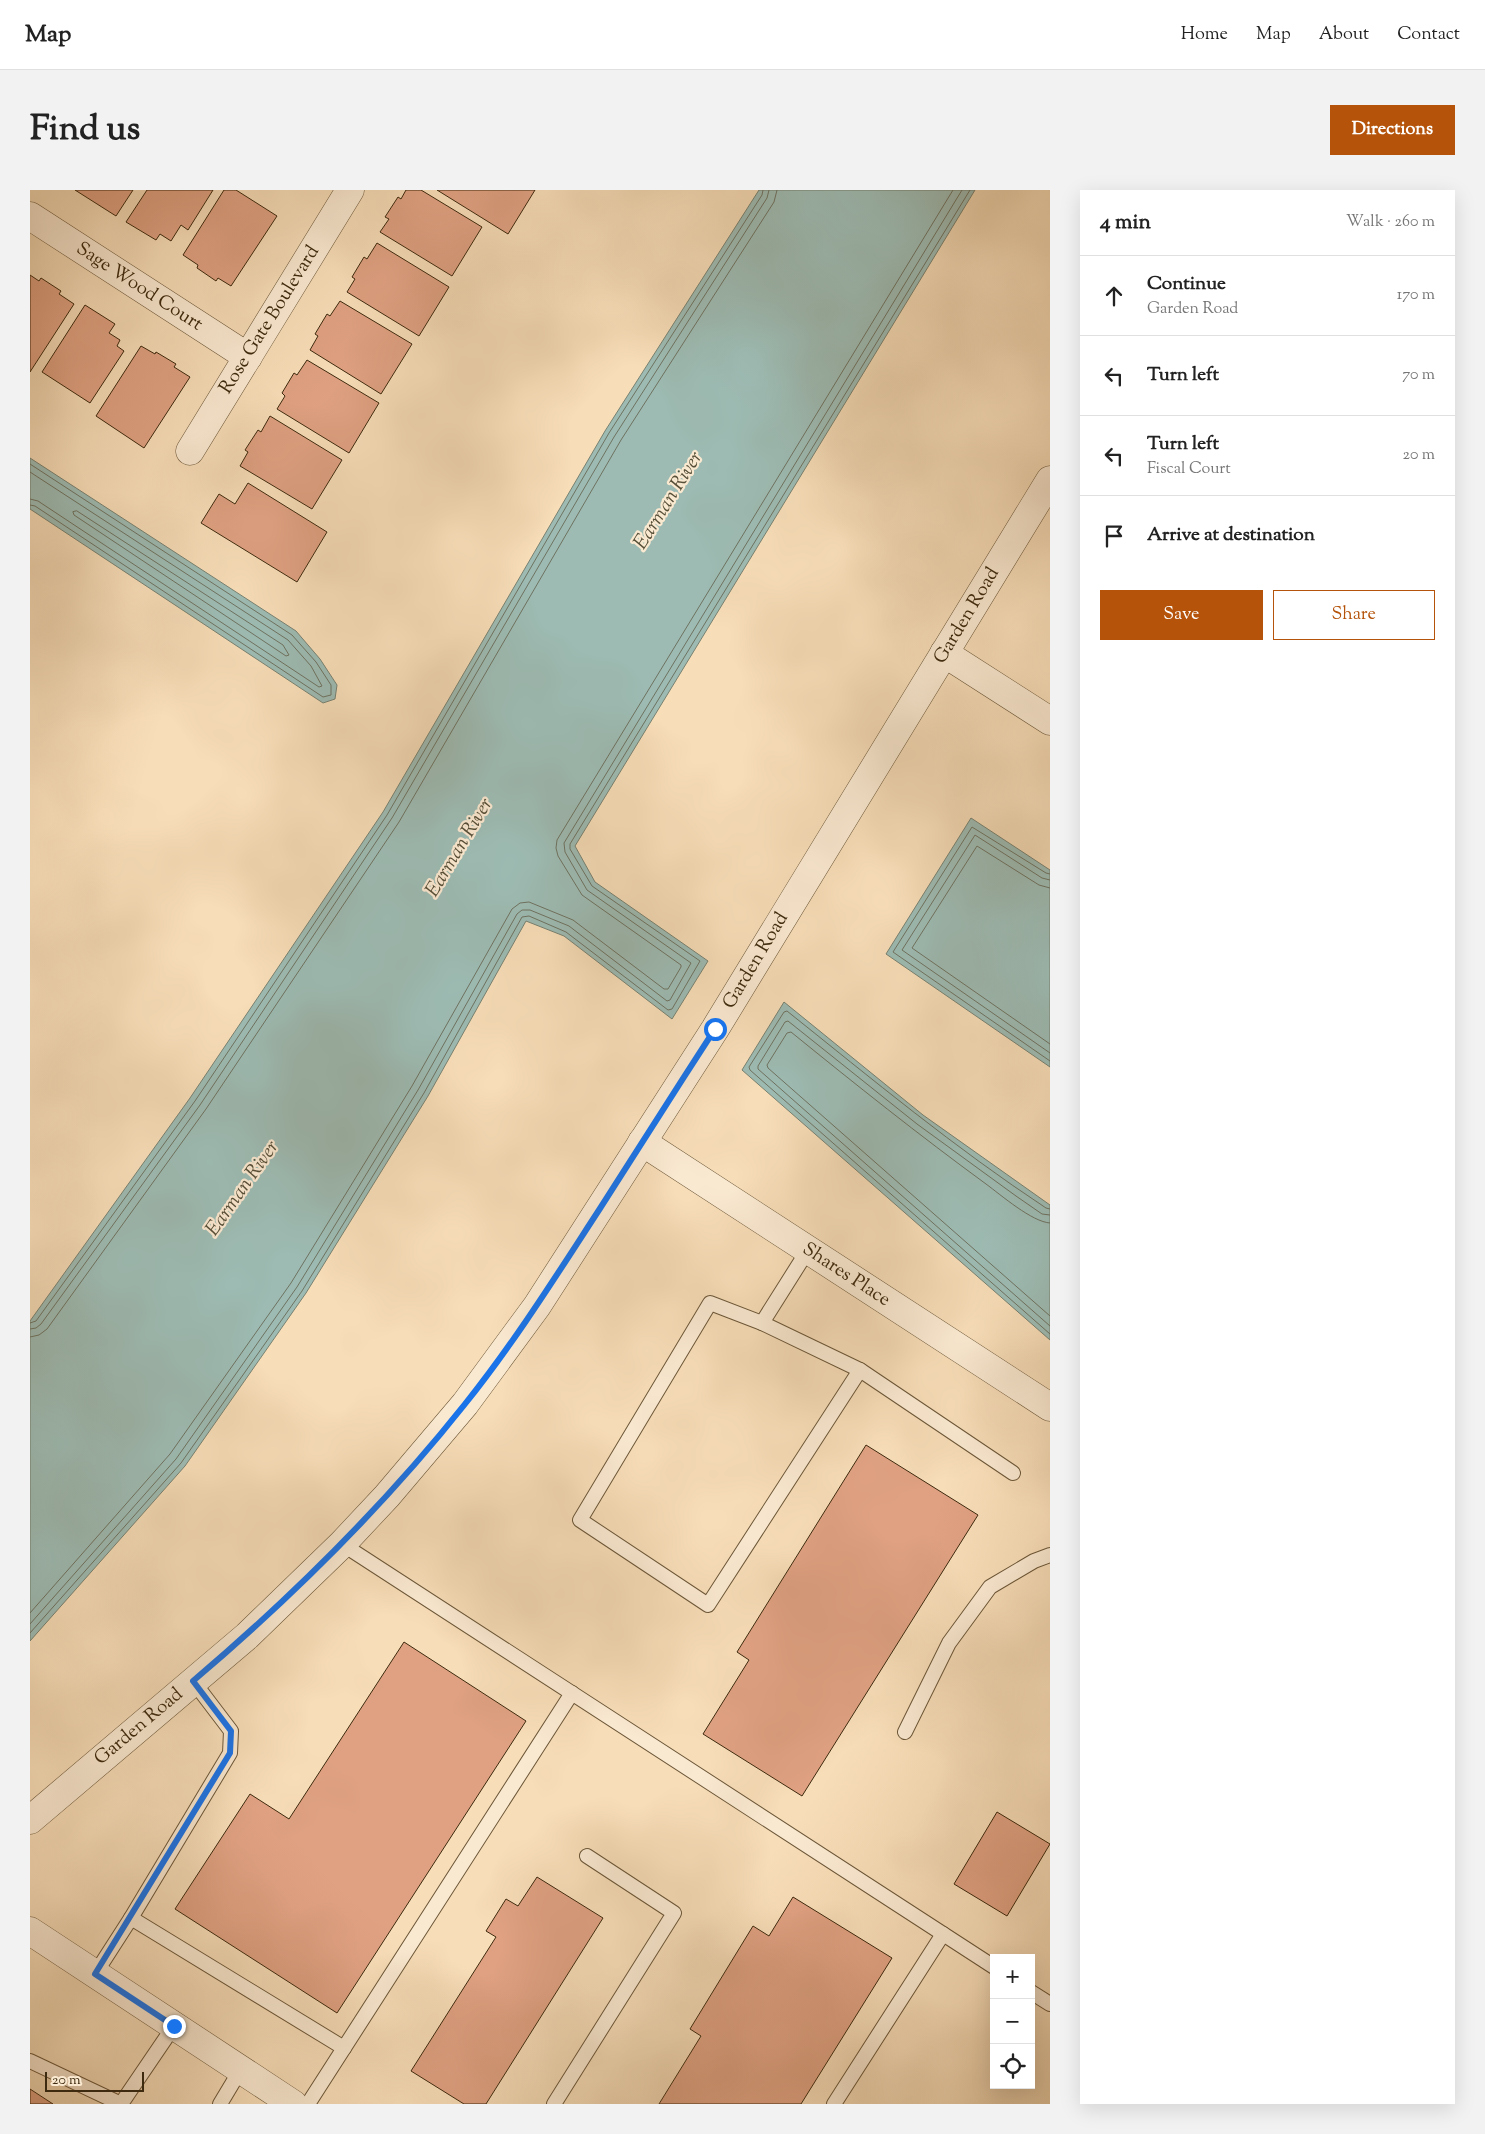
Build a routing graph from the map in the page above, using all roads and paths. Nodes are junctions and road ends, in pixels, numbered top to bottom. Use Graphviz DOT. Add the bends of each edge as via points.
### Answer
graph roads {
  1 [pos="350,190"];
  2 [pos="30,216"];
  3 [pos="248,357"];
  4 [pos="190,451"];
  5 [pos="1050,480"];
  6 [pos="944,653"];
  7 [pos="1050,721"];
  8 [pos="642,1142"];
  9 [pos="808,1250"];
  10 [pos="762,1323"];
  11 [pos="860,1370"];
  12 [pos="1050,1407"];
  13 [pos="1013,1473"];
  14 [pos="342,1544"];
  15 [pos="1050,1555"];
  16 [pos="193,1681"];
  17 [pos="572,1693"];
  18 [pos="905,1732"];
  19 [pos="30,1820"];
  20 [pos="587,1856"];
  21 [pos="131,1918"];
  22 [pos="30,1931"];
  23 [pos="943,1934"];
  24 [pos="990,1964"];
  25 [pos="95,1974"];
  26 [pos="1035,1995"];
  27 [pos="1050,2004"];
  28 [pos="174,2026"];
  29 [pos="344,2048"];
  30 [pos="30,2061"];
  31 [pos="241,2069"];
  32 [pos="121,2104"];
  33 [pos="220,2104"];
  34 [pos="294,2104"];
  35 [pos="308,2104"];
  36 [pos="554,2104"];
  37 [pos="834,2104"];
  1 -- 3 [label="street, Rose Gate Boulevard"];
  2 -- 3 [label="street, Sage Wood Court"];
  3 -- 4 [label="street, Rose Gate Boulevard"];
  5 -- 6 [label="street, Garden Road"];
  6 -- 7 [label="street"];
  6 -- 8 [label="street, Garden Road" via="715,1029"];
  8 -- 9 [label="street, Shares Place"];
  8 -- 14 [label="street, Garden Road" via="537,1306 465,1404"];
  9 -- 10 [label="lane"];
  9 -- 12 [label="street, Shares Place"];
  10 -- 11 [label="lane"];
  10 -- 11 [label="lane" via="710,1303 580,1520 708,1605"];
  11 -- 13 [label="lane"];
  14 -- 16 [label="street, Garden Road" via="247,1636"];
  14 -- 17 [label="lane"];
  15 -- 18 [label="lane" via="990,1587 948,1643"];
  16 -- 19 [label="street, Garden Road"];
  16 -- 21 [label="lane" via="231,1731 230,1753"];
  17 -- 23 [label="lane"];
  17 -- 29 [label="lane"];
  20 -- 36 [label="lane" via="674,1913"];
  21 -- 25 [label="lane"];
  21 -- 29 [label="lane"];
  22 -- 25 [label="street"];
  23 -- 24 [label="lane"];
  23 -- 37 [label="lane"];
  25 -- 28 [label="street"];
  26 -- 27 [label="lane"];
  28 -- 31 [label="street"];
  28 -- 32 [label="lane"];
  29 -- 35 [label="lane"];
  30 -- 32 [label="lane"];
  31 -- 33 [label="lane"];
  31 -- 34 [label="street"];
}
